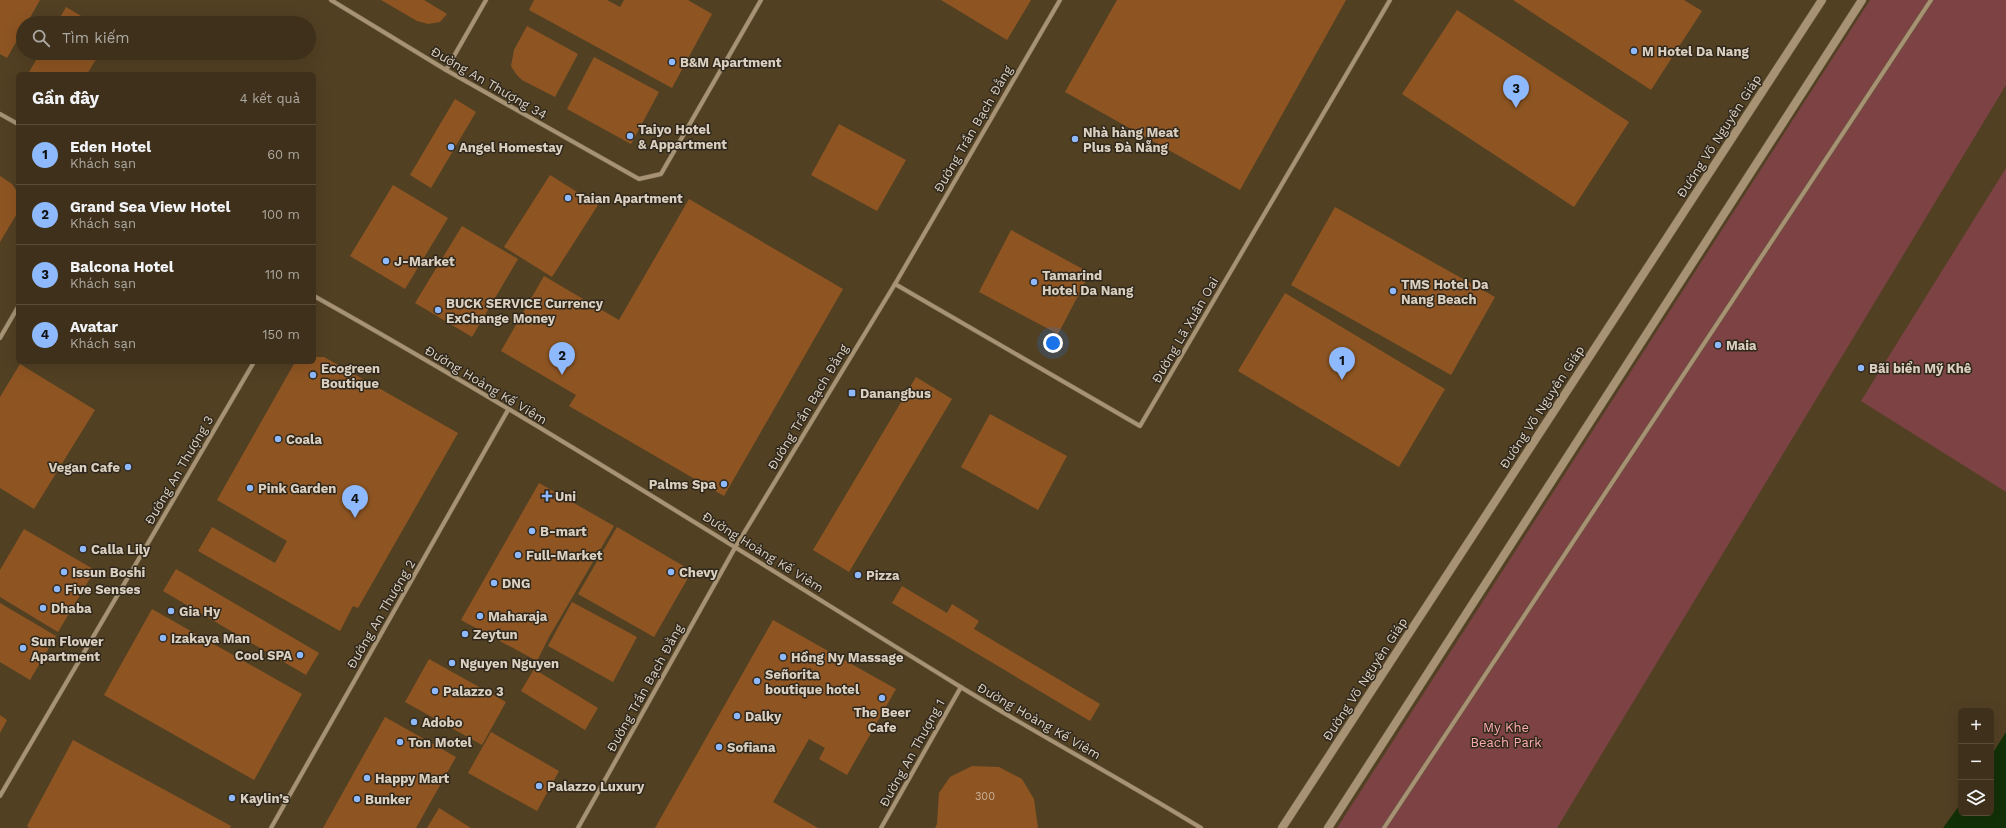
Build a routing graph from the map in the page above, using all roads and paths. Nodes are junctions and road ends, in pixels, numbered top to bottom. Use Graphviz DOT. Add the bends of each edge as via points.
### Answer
graph roads {
  1 [pos="331,0"];
  2 [pos="486,0"];
  3 [pos="761,0"];
  4 [pos="1060,0"];
  5 [pos="1390,0"];
  6 [pos="1822,0"];
  7 [pos="1862,0"];
  8 [pos="1931,0"];
  9 [pos="446,70"];
  10 [pos="0,114"];
  11 [pos="16,123"];
  12 [pos="895,284"];
  13 [pos="316,297"];
  14 [pos="16,310"];
  15 [pos="0,338"];
  16 [pos="253,364"];
  17 [pos="508,410"];
  18 [pos="736,546"];
  19 [pos="961,687"];
  20 [pos="0,796"];
  21 [pos="271,828"];
  22 [pos="578,828"];
  23 [pos="881,828"];
  24 [pos="1201,828"];
  25 [pos="1282,828"];
  26 [pos="1328,828"];
  27 [pos="1384,828"];
  1 -- 9 [label="street, Đường An Thượng 34"];
  2 -- 9 [label="street"];
  3 -- 9 [label="street, Đường An Thượng 34" via="661,174 639,179"];
  4 -- 12 [label="street, Đường Trần Bạch Đằng"];
  5 -- 12 [label="street, Đường Lã Xuân Oai" via="1140,426"];
  6 -- 25 [label="main road, Đường Võ Nguyên Giáp"];
  7 -- 26 [label="main road"];
  8 -- 27 [label="street"];
  10 -- 11 [label="street"];
  12 -- 18 [label="street, Đường Trần Bạch Đằng"];
  13 -- 17 [label="street, Đường Hoàng Kế Viêm"];
  14 -- 15 [label="street"];
  16 -- 20 [label="street, Đường An Thượng 3"];
  17 -- 18 [label="street, Đường Hoàng Kế Viêm"];
  17 -- 21 [label="street, Đường An Thượng 2"];
  18 -- 19 [label="street, Đường Hoàng Kế Viêm"];
  18 -- 22 [label="street, Đường Trần Bạch Đằng"];
  19 -- 23 [label="street, Đường An Thượng 1"];
  19 -- 24 [label="street, Đường Hoàng Kế Viêm"];
}
